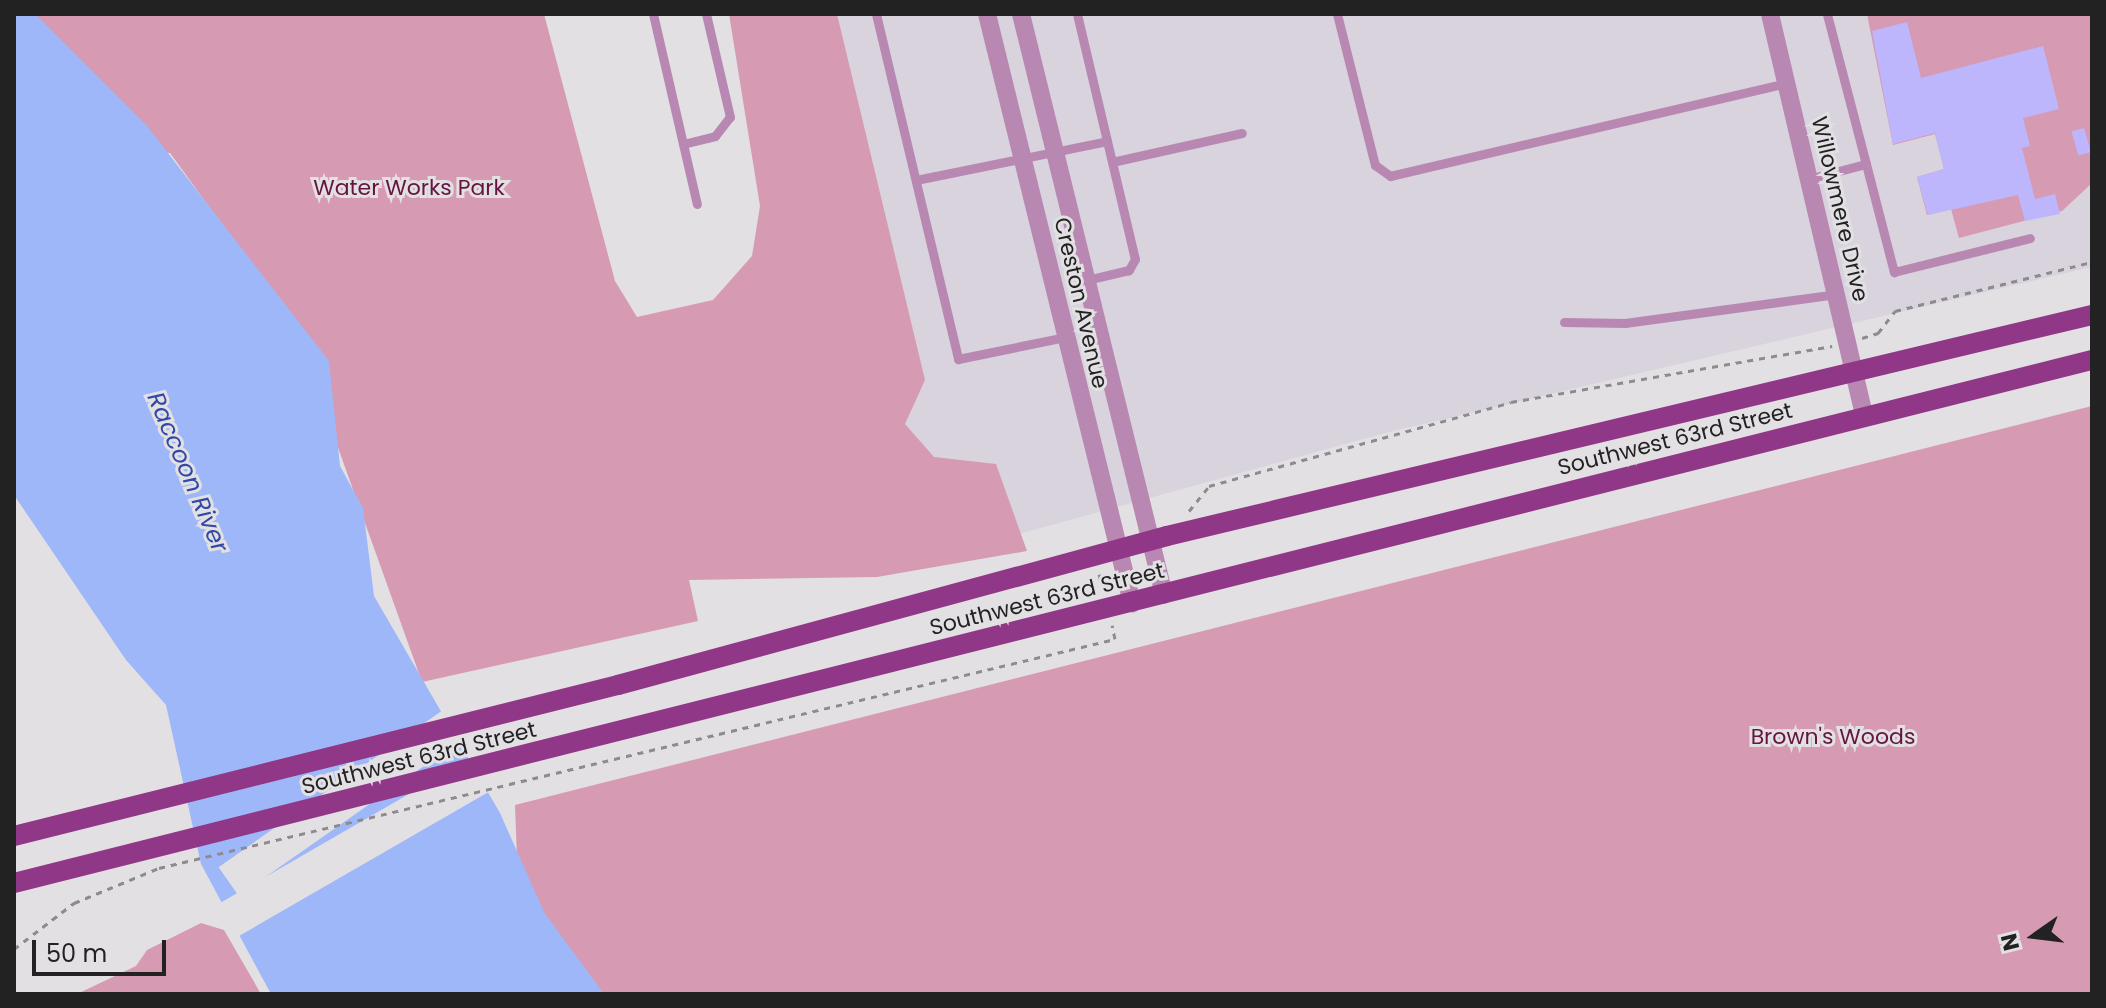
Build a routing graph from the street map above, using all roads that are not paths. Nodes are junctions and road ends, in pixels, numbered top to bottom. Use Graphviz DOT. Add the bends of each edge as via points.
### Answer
graph roads {
  1 [pos="653,14"];
  2 [pos="706,14"];
  3 [pos="876,14"];
  4 [pos="987,14"];
  5 [pos="1021,14"];
  6 [pos="1078,14"];
  7 [pos="1337,14"];
  8 [pos="1770,14"];
  9 [pos="1827,14"];
  10 [pos="1786,83"];
  11 [pos="1242,133"];
  12 [pos="1107,141"];
  13 [pos="683,144"];
  14 [pos="1055,152"];
  15 [pos="1022,157"];
  16 [pos="1112,162"];
  17 [pos="1866,164"];
  18 [pos="1808,179"];
  19 [pos="916,180"];
  20 [pos="697,204"];
  21 [pos="2030,238"];
  22 [pos="1087,280"];
  23 [pos="1836,294"];
  24 [pos="2092,315"];
  25 [pos="1564,322"];
  26 [pos="1065,337"];
  27 [pos="2092,360"];
  28 [pos="1856,372"];
  29 [pos="1864,415"];
  30 [pos="1148,542"];
  31 [pos="1116,551"];
  32 [pos="1164,595"];
  33 [pos="1132,603"];
  34 [pos="14,836"];
  35 [pos="14,883"];
  1 -- 13 [label="lane"];
  2 -- 13 [label="lane" via="730,117 715,136"];
  3 -- 19 [label="lane"];
  4 -- 15 [label="street, Creston Avenue"];
  5 -- 14 [label="street, Creston Avenue"];
  6 -- 12 [label="lane"];
  7 -- 10 [label="lane" via="1375,165 1390,176"];
  8 -- 10 [label="street, Willowmere Drive"];
  9 -- 17 [label="lane"];
  10 -- 18 [label="street, Willowmere Drive"];
  11 -- 16 [label="lane"];
  12 -- 14 [label="lane"];
  12 -- 16 [label="lane"];
  13 -- 20 [label="lane"];
  14 -- 15 [label="lane"];
  14 -- 22 [label="street, Creston Avenue"];
  15 -- 19 [label="lane"];
  15 -- 26 [label="street, Creston Avenue"];
  16 -- 22 [label="lane" via="1135,259 1129,270"];
  17 -- 18 [label="lane"];
  17 -- 21 [label="lane" via="1894,272"];
  18 -- 23 [label="street, Willowmere Drive"];
  19 -- 26 [label="lane" via="958,359"];
  22 -- 30 [label="street, Creston Avenue"];
  23 -- 25 [label="lane" via="1625,323"];
  23 -- 28 [label="street, Willowmere Drive"];
  24 -- 28 [label="main road, Southwest 63rd Street"];
  26 -- 31 [label="street, Creston Avenue"];
  27 -- 29 [label="main road, Southwest 63rd Street"];
  28 -- 29 [label="street, Willowmere Drive"];
  28 -- 30 [label="main road, Southwest 63rd Street"];
  29 -- 32 [label="main road, Southwest 63rd Street"];
  30 -- 31 [label="main road, Southwest 63rd Street"];
  30 -- 32 [label="street, Creston Avenue"];
  31 -- 33 [label="street, Creston Avenue"];
  31 -- 34 [label="main road, Southwest 63rd Street" via="618,685"];
  32 -- 33 [label="main road, Southwest 63rd Street"];
  33 -- 35 [label="main road, Southwest 63rd Street" via="628,730 157,858"];
}
